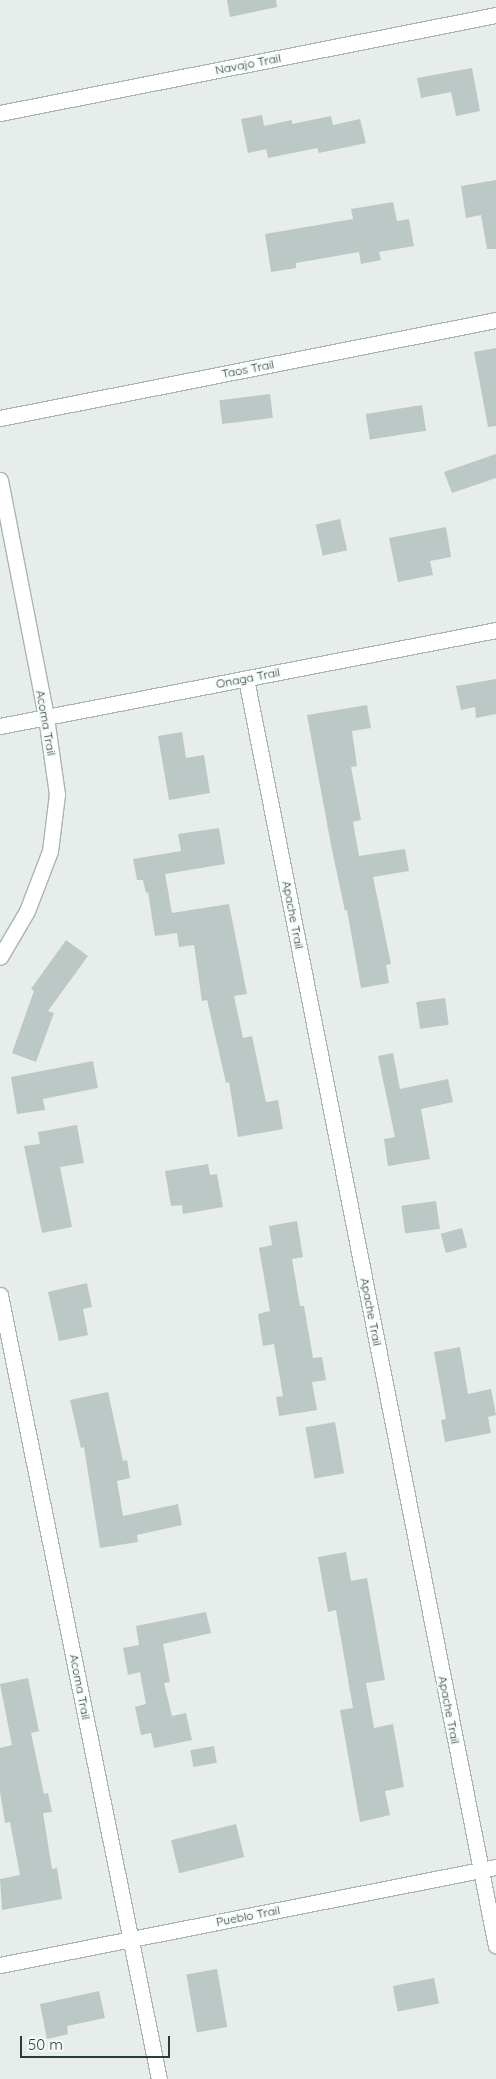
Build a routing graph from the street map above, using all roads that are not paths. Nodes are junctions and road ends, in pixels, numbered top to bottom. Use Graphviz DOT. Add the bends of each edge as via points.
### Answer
graph roads {
  1 [pos="496,15"];
  2 [pos="0,113"];
  3 [pos="496,320"];
  4 [pos="0,418"];
  5 [pos="0,480"];
  6 [pos="496,630"];
  7 [pos="246,679"];
  8 [pos="46,717"];
  9 [pos="0,726"];
  10 [pos="0,957"];
  11 [pos="0,1295"];
  12 [pos="496,1867"];
  13 [pos="480,1870"];
  14 [pos="131,1939"];
  15 [pos="496,1946"];
  16 [pos="0,1965"];
  17 [pos="159,2079"];
  1 -- 2 [label="street, Navajo Trail"];
  3 -- 4 [label="street, Taos Trail"];
  5 -- 8 [label="street, Acoma Trail"];
  6 -- 7 [label="street, Onaga Trail"];
  7 -- 8 [label="street, Onaga Trail"];
  7 -- 13 [label="street, Apache Trail"];
  8 -- 9 [label="street, Onaga Trail"];
  8 -- 10 [label="street, Acoma Trail" via="58,794 50,852 27,911"];
  11 -- 14 [label="street, Acoma Trail"];
  12 -- 13 [label="street, Pueblo Trail"];
  13 -- 14 [label="street, Pueblo Trail"];
  13 -- 15 [label="street, Apache Trail"];
  14 -- 16 [label="street, Pueblo Trail"];
  14 -- 17 [label="street, Acoma Trail"];
}
